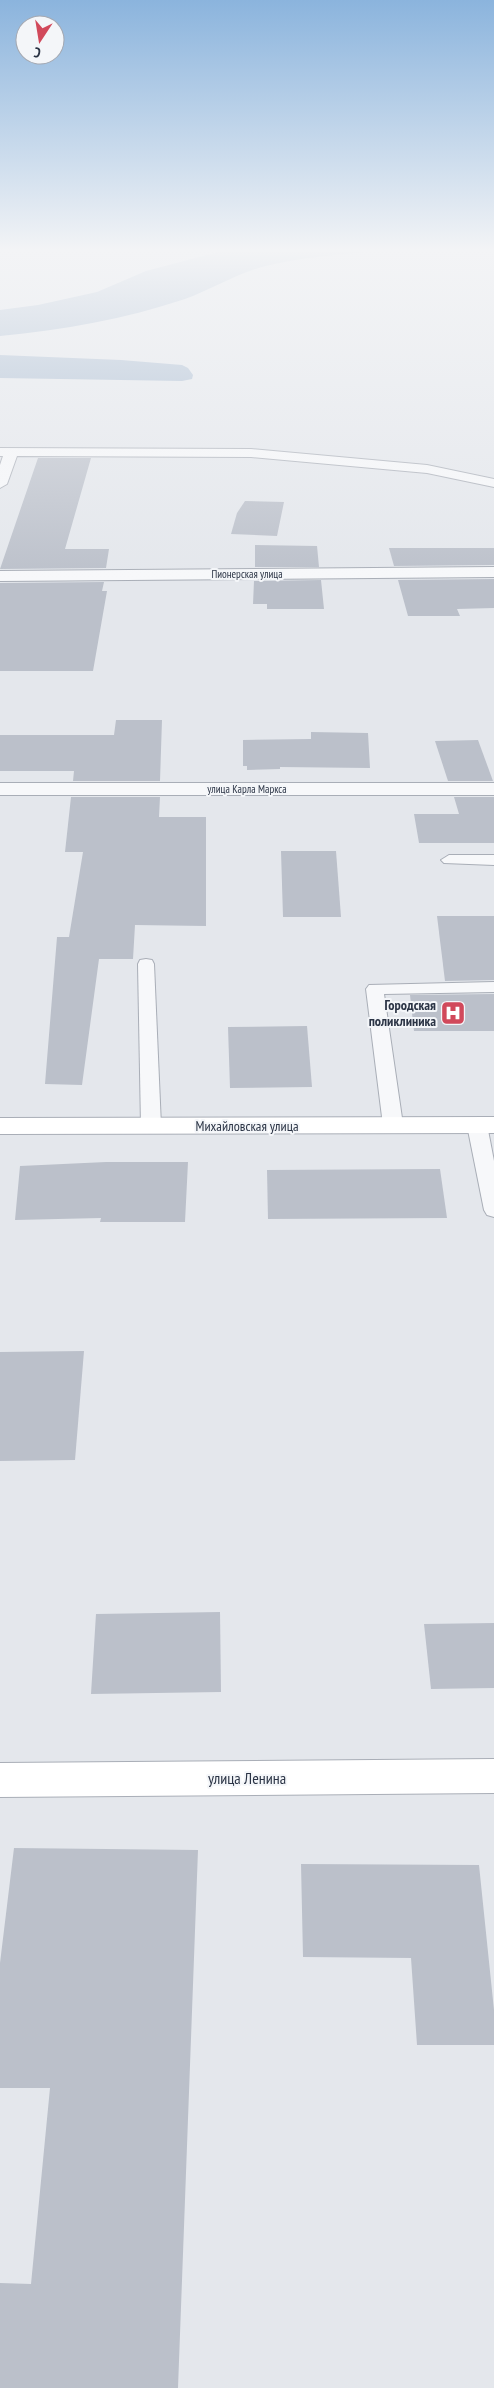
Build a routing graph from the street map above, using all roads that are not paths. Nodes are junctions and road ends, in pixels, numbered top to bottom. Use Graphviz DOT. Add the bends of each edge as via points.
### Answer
graph roads {
  1 [pos="6,452"];
  2 [pos="494,483"];
  3 [pos="0,484"];
  4 [pos="494,572"];
  5 [pos="0,576"];
  6 [pos="0,789"];
  7 [pos="494,789"];
  8 [pos="448,860"];
  9 [pos="494,860"];
  10 [pos="146,964"];
  11 [pos="494,987"];
  12 [pos="393,1125"];
  13 [pos="486,1125"];
  14 [pos="0,1126"];
  15 [pos="151,1126"];
  16 [pos="494,1210"];
  17 [pos="494,1776"];
  18 [pos="0,1780"];
  1 -- 2 [label="street" via="251,453 426,469"];
  1 -- 3 [label="street"];
  4 -- 5 [label="street, Пионерская улица"];
  6 -- 7 [label="street, улица Карла Маркса"];
  8 -- 9 [label="lane"];
  10 -- 15 [label="lane"];
  11 -- 12 [label="lane" via="375,989"];
  12 -- 13 [label="main road, Михайловская улица"];
  12 -- 15 [label="main road, Михайловская улица"];
  13 -- 16 [label="lane"];
  14 -- 15 [label="main road, Михайловская улица"];
  17 -- 18 [label="main road, улица Ленина"];
}
